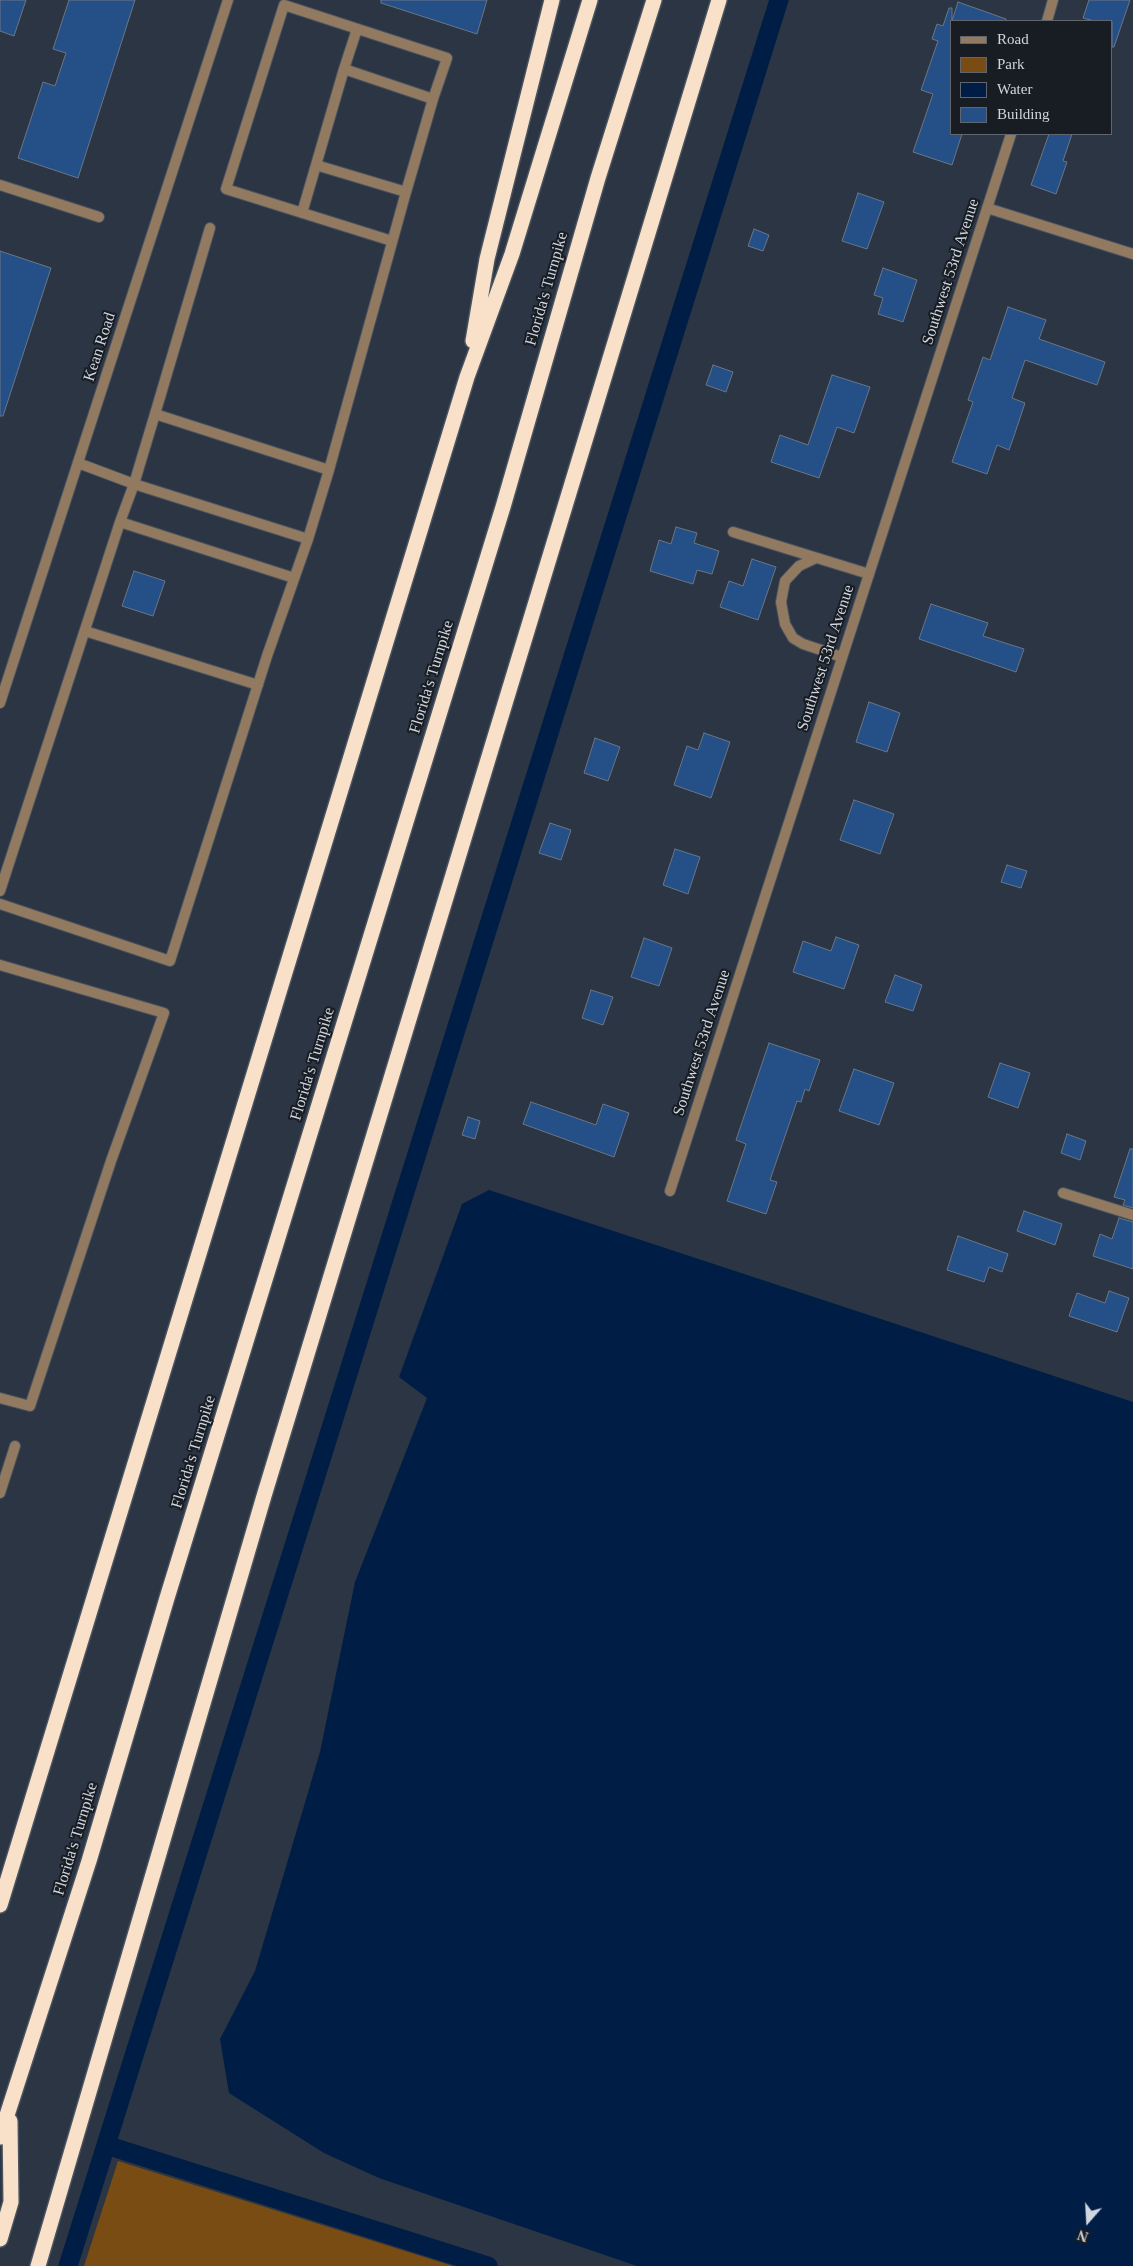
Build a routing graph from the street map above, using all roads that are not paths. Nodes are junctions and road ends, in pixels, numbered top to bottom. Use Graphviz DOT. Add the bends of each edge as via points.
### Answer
graph roads {
  1 [pos="228,0"];
  2 [pos="552,0"];
  3 [pos="590,0"];
  4 [pos="654,0"];
  5 [pos="719,0"];
  6 [pos="1053,0"];
  7 [pos="1047,20"];
  8 [pos="357,28"];
  9 [pos="344,68"];
  10 [pos="433,99"];
  11 [pos="1011,135"];
  12 [pos="316,165"];
  13 [pos="0,185"];
  14 [pos="406,192"];
  15 [pos="987,208"];
  16 [pos="302,213"];
  17 [pos="99,216"];
  18 [pos="210,228"];
  19 [pos="392,241"];
  20 [pos="1133,254"];
  21 [pos="467,377"];
  22 [pos="155,414"];
  23 [pos="78,463"];
  24 [pos="329,470"];
  25 [pos="134,484"];
  26 [pos="120,522"];
  27 [pos="732,532"];
  28 [pos="308,539"];
  29 [pos="816,558"];
  30 [pos="869,574"];
  31 [pos="294,578"];
  32 [pos="85,631"];
  33 [pos="842,657"];
  34 [pos="258,685"];
  35 [pos="0,700"];
  36 [pos="0,891"];
  37 [pos="0,904"];
  38 [pos="0,965"];
  39 [pos="670,1191"];
  40 [pos="1063,1193"];
  41 [pos="1133,1215"];
  42 [pos="0,1398"];
  43 [pos="15,1446"];
  44 [pos="0,1493"];
  45 [pos="0,1905"];
  46 [pos="10,2104"];
  47 [pos="0,2138"];
  48 [pos="0,2239"];
  49 [pos="38,2266"];
  1 -- 23 [label="street, Kean Road"];
  2 -- 21 [label="highway" via="486,260"];
  3 -- 21 [label="highway" via="512,254"];
  4 -- 46 [label="highway, Florida's Turnpike" via="598,178 503,507 89,1862"];
  5 -- 49 [label="highway" via="264,1496"];
  6 -- 7 [label="street"];
  8 -- 9 [label="street"];
  8 -- 10 [label="street" via="447,58"];
  8 -- 16 [label="street" via="284,4 226,189"];
  9 -- 10 [label="street"];
  9 -- 12 [label="street"];
  10 -- 14 [label="street"];
  11 -- 15 [label="street, Southwest 53rd Avenue"];
  12 -- 14 [label="street"];
  12 -- 16 [label="street"];
  13 -- 17 [label="street"];
  14 -- 19 [label="street"];
  15 -- 20 [label="street"];
  15 -- 30 [label="street, Southwest 53rd Avenue"];
  16 -- 19 [label="street"];
  18 -- 22 [label="street"];
  19 -- 24 [label="street"];
  21 -- 45 [label="highway"];
  22 -- 24 [label="street"];
  22 -- 25 [label="street"];
  23 -- 25 [label="street"];
  23 -- 35 [label="street, Kean Road"];
  24 -- 28 [label="street"];
  25 -- 26 [label="street"];
  25 -- 28 [label="street"];
  26 -- 31 [label="street"];
  26 -- 32 [label="street"];
  27 -- 29 [label="street"];
  28 -- 31 [label="street"];
  29 -- 30 [label="street"];
  29 -- 33 [label="street" via="799,566 785,581 781,602 785,624 793,638 803,644"];
  30 -- 33 [label="street, Southwest 53rd Avenue"];
  31 -- 34 [label="street"];
  32 -- 34 [label="street"];
  32 -- 36 [label="street"];
  33 -- 39 [label="street, Southwest 53rd Avenue"];
  34 -- 37 [label="street" via="170,961"];
  38 -- 42 [label="street" via="164,1013 30,1406"];
  40 -- 41 [label="street"];
  43 -- 44 [label="street"];
  46 -- 47 [label="highway, Florida's Turnpike"];
  46 -- 48 [label="highway" via="11,2202"];
}
